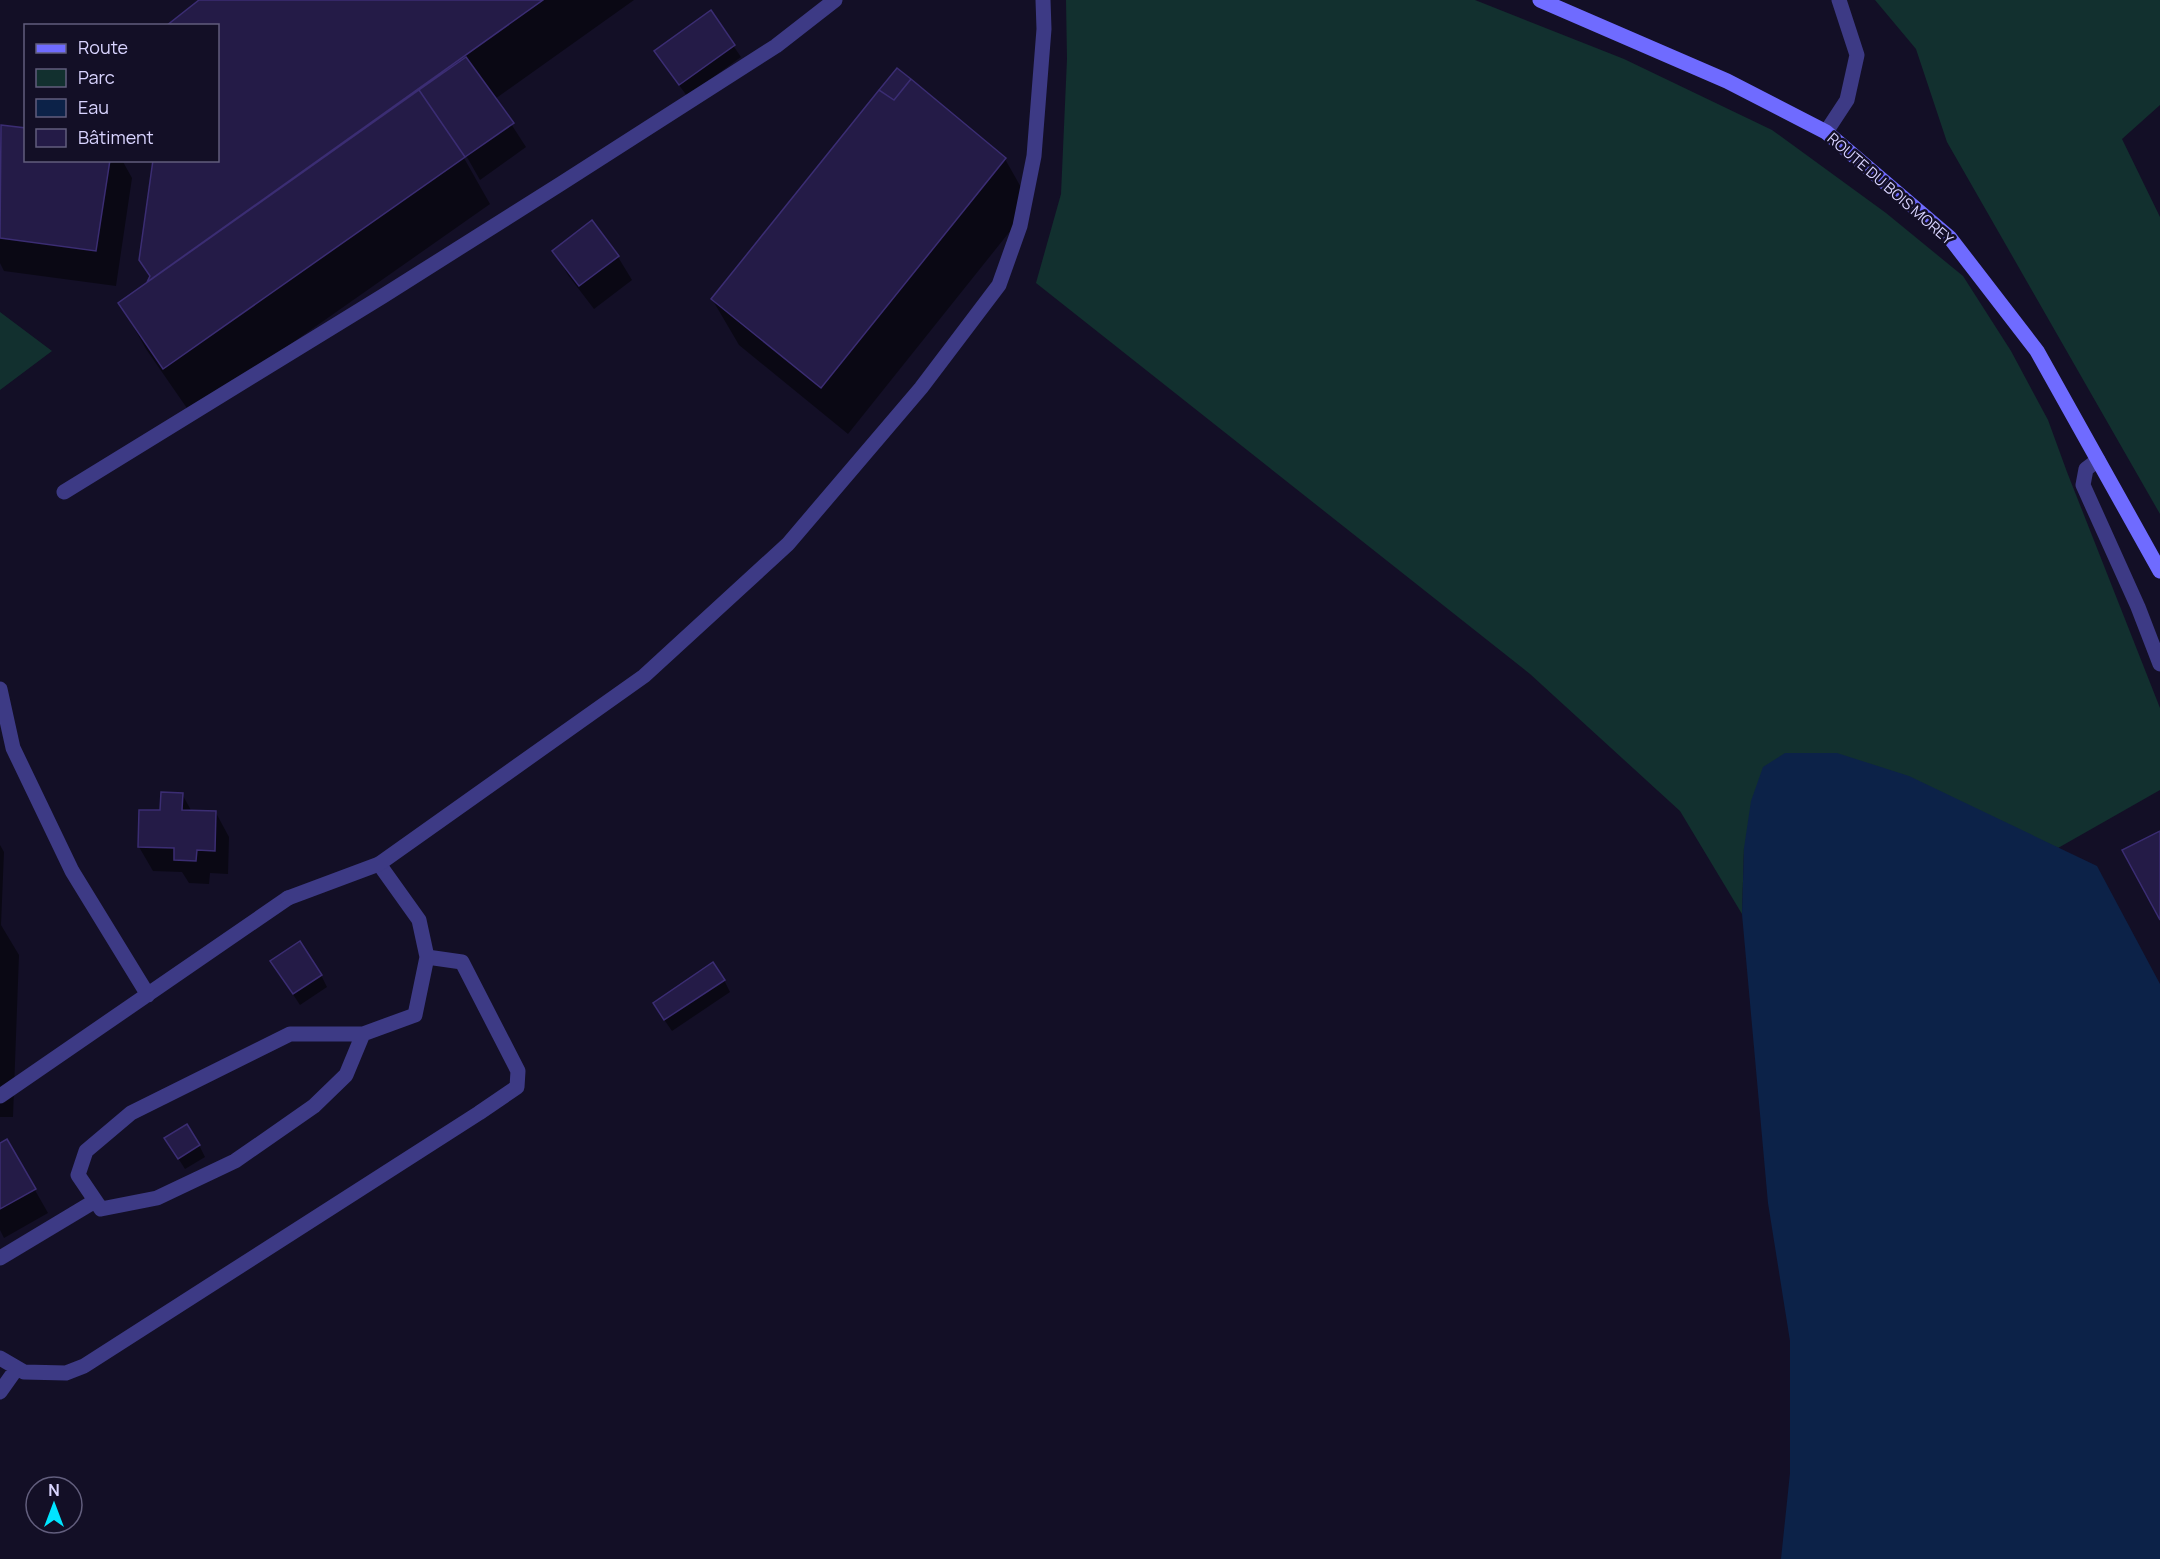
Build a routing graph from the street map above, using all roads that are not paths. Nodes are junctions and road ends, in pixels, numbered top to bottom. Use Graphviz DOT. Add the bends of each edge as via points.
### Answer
graph roads {
  1 [pos="835,0"];
  2 [pos="1043,0"];
  3 [pos="1540,0"];
  4 [pos="1839,0"];
  5 [pos="1826,132"];
  6 [pos="2098,460"];
  7 [pos="64,492"];
  8 [pos="2160,571"];
  9 [pos="2160,664"];
  10 [pos="0,689"];
  11 [pos="379,864"];
  12 [pos="427,957"];
  13 [pos="148,995"];
  14 [pos="363,1034"];
  15 [pos="0,1096"];
  16 [pos="95,1201"];
  17 [pos="0,1258"];
  18 [pos="0,1358"];
  19 [pos="17,1368"];
  20 [pos="0,1392"];
  1 -- 7 [label="street" via="776,46 383,296"];
  2 -- 11 [label="street" via="1034,156 1020,226 999,285 921,388 788,544 644,676"];
  3 -- 5 [label="street, ROUTE DU BOIS MOREY" via="1727,81"];
  4 -- 5 [label="street" via="1857,55 1847,100"];
  5 -- 6 [label="street, ROUTE DU BOIS MOREY" via="1950,238 2037,351"];
  6 -- 8 [label="street, ROUTE DU BOIS MOREY"];
  6 -- 9 [label="street" via="2086,469 2083,485"];
  10 -- 13 [label="street" via="13,748 52,830 72,871"];
  11 -- 12 [label="street" via="419,920"];
  11 -- 13 [label="street" via="288,898"];
  12 -- 14 [label="street" via="415,1015"];
  12 -- 19 [label="street" via="462,962 518,1071 517,1087 84,1366 66,1373 24,1372"];
  13 -- 15 [label="street"];
  14 -- 16 [label="street" via="346,1075 314,1106 235,1161 157,1197 100,1209"];
  14 -- 16 [label="street" via="290,1034 131,1113 86,1151 78,1175"];
  16 -- 17 [label="street"];
  18 -- 19 [label="street"];
  19 -- 20 [label="street"];
}
